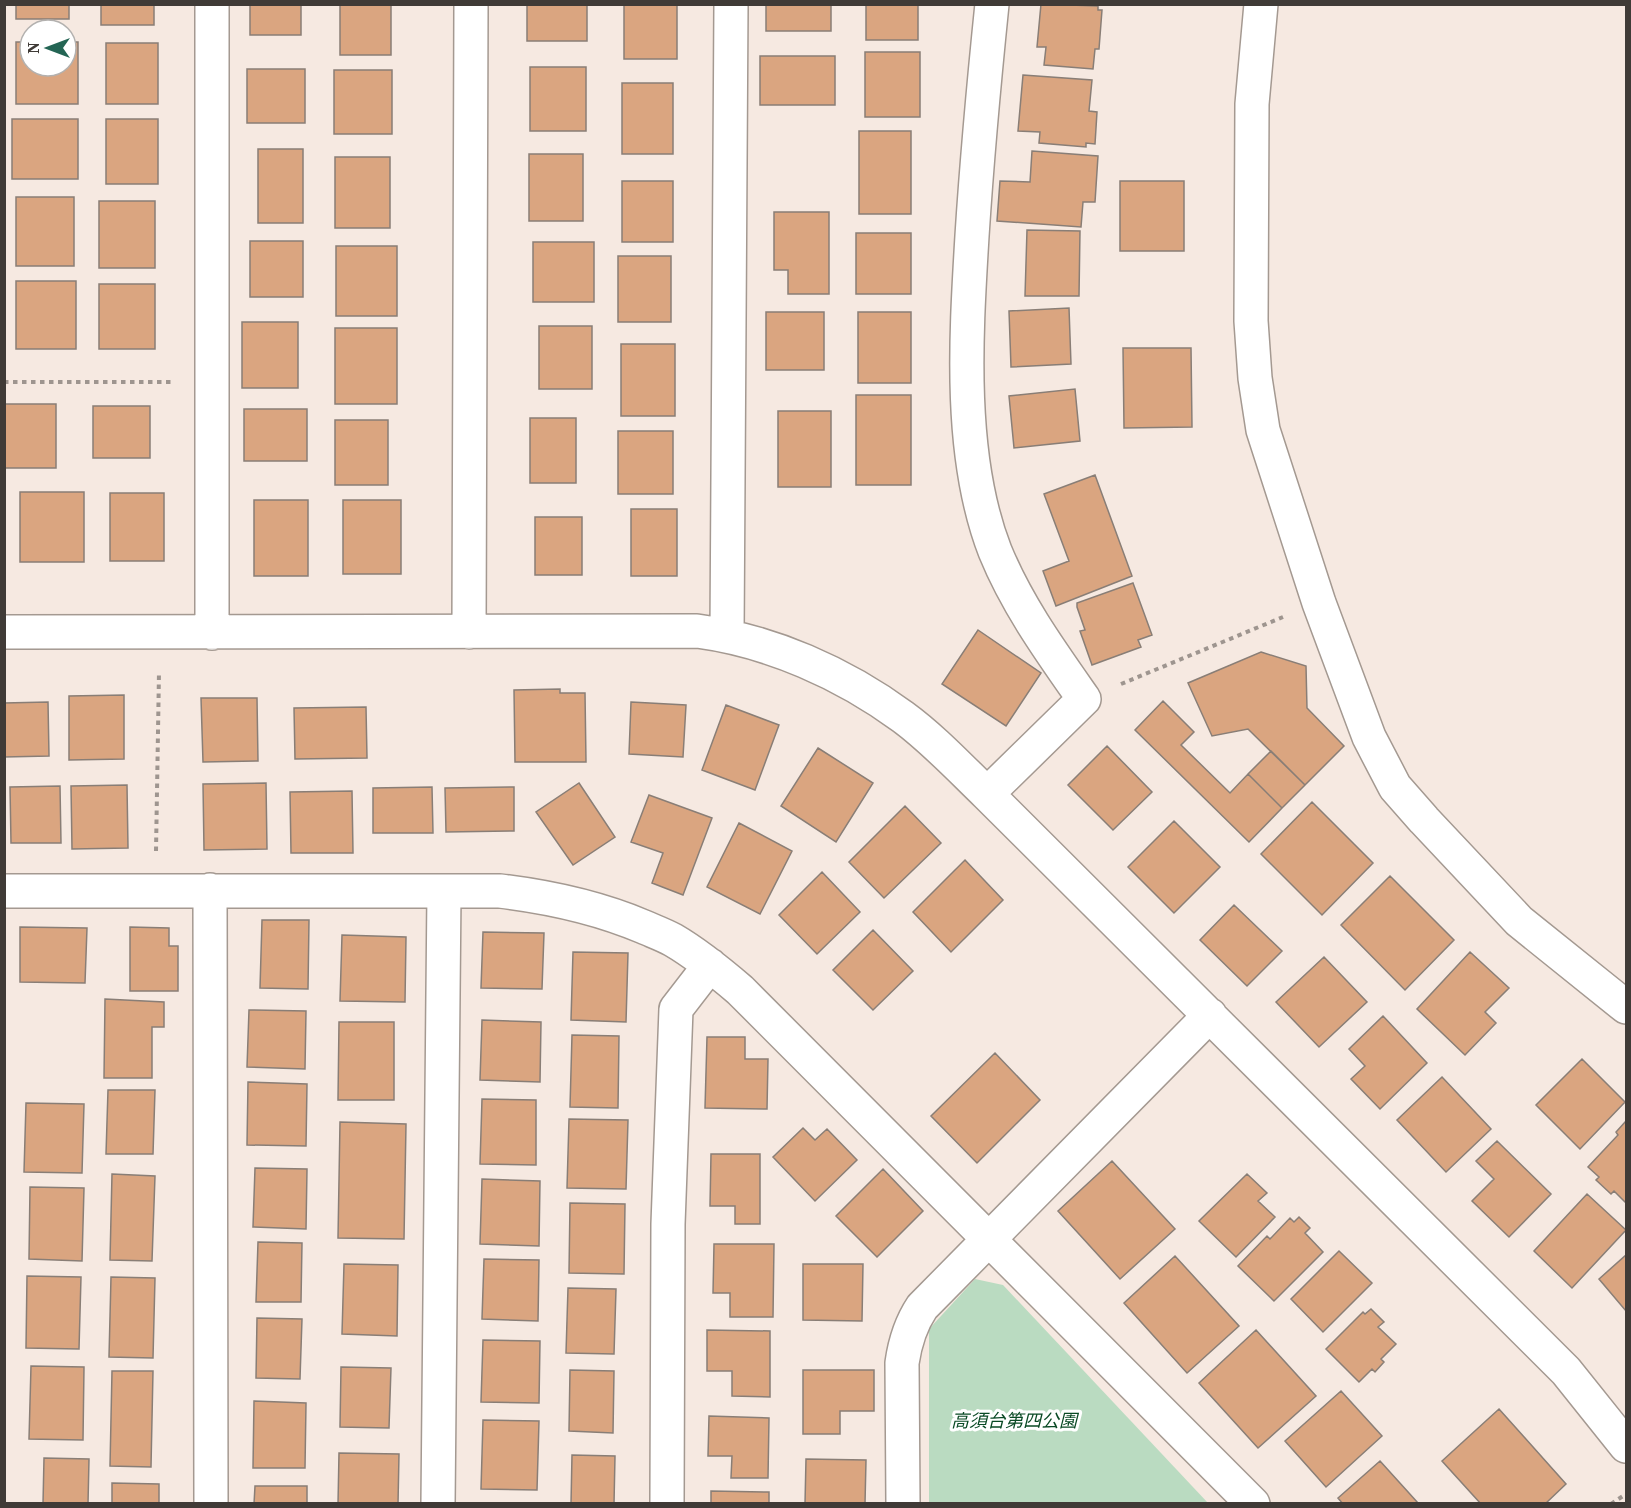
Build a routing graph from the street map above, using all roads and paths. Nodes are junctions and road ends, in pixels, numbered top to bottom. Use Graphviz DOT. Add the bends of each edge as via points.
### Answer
graph roads {
  1 [pos="212,4"];
  2 [pos="471,4"];
  3 [pos="732,4"];
  4 [pos="992,4"];
  5 [pos="1261,4"];
  6 [pos="4,382"];
  7 [pos="211,382"];
  8 [pos="1319,603"];
  9 [pos="4,632"];
  10 [pos="469,632"];
  11 [pos="212,633"];
  12 [pos="727,635"];
  13 [pos="159,665"];
  14 [pos="1084,699"];
  15 [pos="987,794"];
  16 [pos="155,890"];
  17 [pos="210,890"];
  18 [pos="4,891"];
  19 [pos="444,892"];
  20 [pos="710,965"];
  21 [pos="1626,1007"];
  22 [pos="1210,1015"];
  23 [pos="990,1239"];
  24 [pos="1626,1446"];
  25 [pos="1626,1494"];
  26 [pos="210,1503"];
  27 [pos="438,1503"];
  28 [pos="667,1503"];
  29 [pos="903,1503"];
  30 [pos="1252,1503"];
  31 [pos="1611,1503"];
  1 -- 7 [label="street"];
  2 -- 10 [label="street"];
  3 -- 12 [label="street"];
  4 -- 14 [label="street" via="969,292 967,397 972,451 981,504 1000,561 1039,635"];
  5 -- 8 [label="street" via="1252,104 1251,321 1255,378 1263,430"];
  6 -- 7 [label="path"];
  7 -- 11 [label="street"];
  8 -- 14 [label="path"];
  8 -- 21 [label="street" via="1369,736 1395,787 1519,921"];
  9 -- 11 [label="street"];
  10 -- 11 [label="street"];
  10 -- 12 [label="street"];
  12 -- 15 [label="street" via="817,666 864,691 904,717"];
  13 -- 16 [label="path"];
  14 -- 15 [label="street"];
  15 -- 22 [label="street"];
  16 -- 17 [label="street"];
  16 -- 18 [label="street"];
  17 -- 19 [label="street"];
  17 -- 26 [label="street"];
  19 -- 20 [label="street" via="500,891 585,905 672,939"];
  19 -- 27 [label="street"];
  20 -- 23 [label="street" via="740,990"];
  20 -- 28 [label="street" via="676,1009 668,1224"];
  22 -- 23 [label="street"];
  22 -- 24 [label="street" via="1566,1371"];
  23 -- 29 [label="street" via="922,1308 905,1342"];
  23 -- 30 [label="street"];
  25 -- 31 [label="path"];
}
